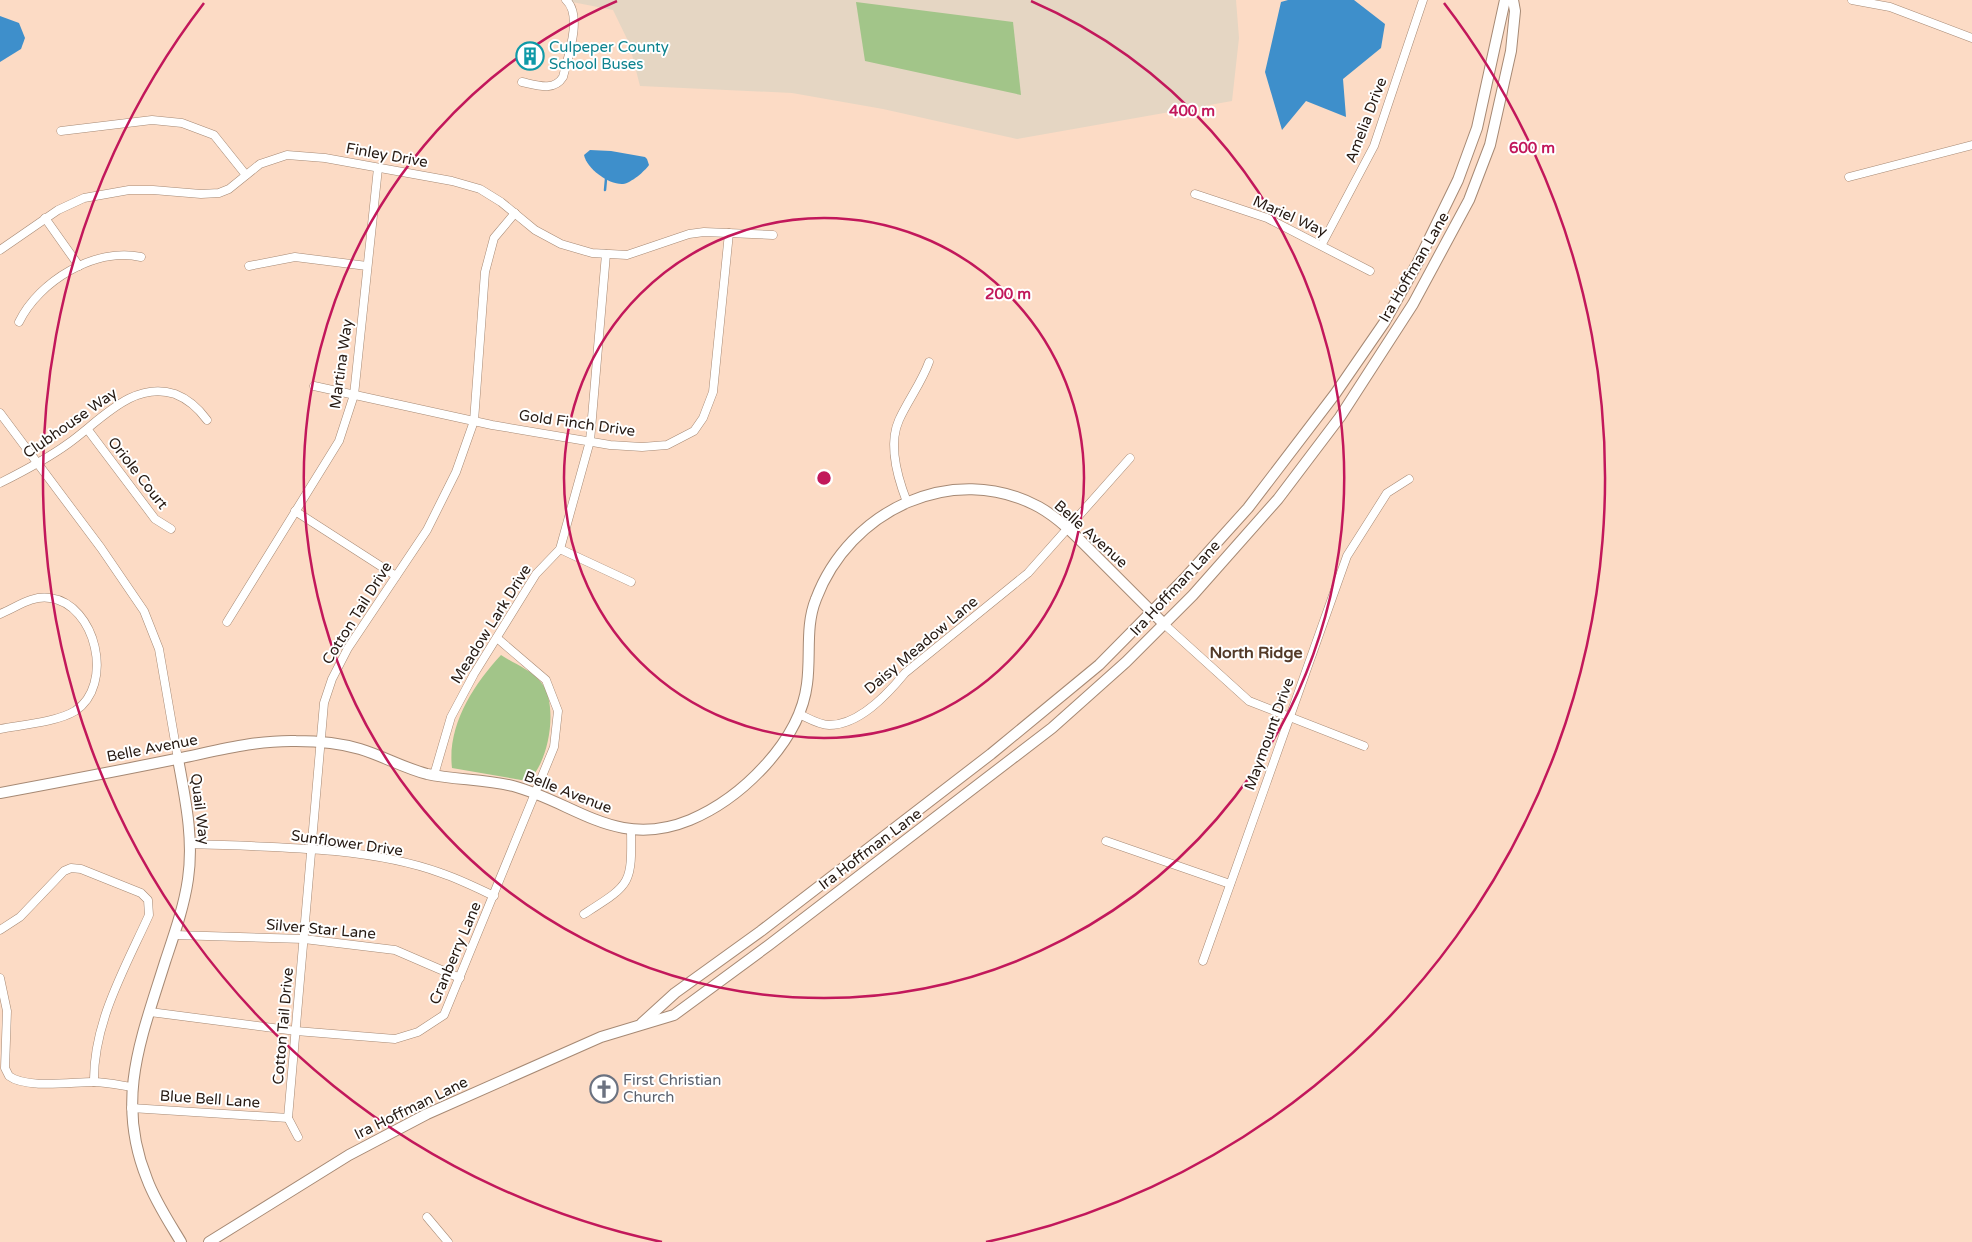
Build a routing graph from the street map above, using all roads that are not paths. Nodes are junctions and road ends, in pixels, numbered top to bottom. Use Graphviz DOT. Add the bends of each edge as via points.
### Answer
graph roads {
  1 [pos="566,0"];
  2 [pos="1423,0"];
  3 [pos="1505,0"];
  4 [pos="1513,0"];
  5 [pos="1852,0"];
  6 [pos="1972,38"];
  7 [pos="522,82"];
  8 [pos="61,131"];
  9 [pos="1972,145"];
  10 [pos="378,168"];
  11 [pos="246,175"];
  12 [pos="1849,177"];
  13 [pos="1195,194"];
  14 [pos="515,213"];
  15 [pos="46,218"];
  16 [pos="729,233"];
  17 [pos="773,235"];
  18 [pos="1322,244"];
  19 [pos="0,250"];
  20 [pos="606,254"];
  21 [pos="141,257"];
  22 [pos="79,266"];
  23 [pos="249,266"];
  24 [pos="367,266"];
  25 [pos="1370,271"];
  26 [pos="19,322"];
  27 [pos="929,362"];
  28 [pos="314,386"];
  29 [pos="354,395"];
  30 [pos="0,413"];
  31 [pos="207,420"];
  32 [pos="474,421"];
  33 [pos="88,430"];
  34 [pos="590,441"];
  35 [pos="1130,458"];
  36 [pos="38,464"];
  37 [pos="1409,479"];
  38 [pos="0,483"];
  39 [pos="907,502"];
  40 [pos="296,512"];
  41 [pos="171,529"];
  42 [pos="1068,529"];
  43 [pos="560,549"];
  44 [pos="396,576"];
  45 [pos="630,582"];
  46 [pos="1151,611"];
  47 [pos="0,614"];
  48 [pos="227,622"];
  49 [pos="1164,624"];
  50 [pos="497,638"];
  51 [pos="799,714"];
  52 [pos="1289,717"];
  53 [pos="0,728"];
  54 [pos="320,742"];
  55 [pos="1364,746"];
  56 [pos="178,758"];
  57 [pos="434,775"];
  58 [pos="0,793"];
  59 [pos="535,794"];
  60 [pos="631,829"];
  61 [pos="1106,841"];
  62 [pos="190,844"];
  63 [pos="311,849"];
  64 [pos="1230,884"];
  65 [pos="494,896"];
  66 [pos="584,914"];
  67 [pos="0,930"];
  68 [pos="174,934"];
  69 [pos="304,939"];
  70 [pos="1203,961"];
  71 [pos="0,978"];
  72 [pos="460,978"];
  73 [pos="150,1012"];
  74 [pos="639,1025"];
  75 [pos="296,1031"];
  76 [pos="94,1082"];
  77 [pos="131,1087"];
  78 [pos="131,1108"];
  79 [pos="288,1118"];
  80 [pos="298,1137"];
  81 [pos="427,1217"];
  82 [pos="181,1242"];
  83 [pos="209,1242"];
  84 [pos="448,1242"];
  1 -- 7 [label="street" via="572,7 575,21 564,77 551,87"];
  2 -- 18 [label="street, Amelia Drive" via="1374,146"];
  3 -- 46 [label="main road, Ira Hoffman Lane" via="1481,112 1458,180 1393,308 1335,394 1248,508"];
  4 -- 49 [label="main road, Ira Hoffman Lane" via="1511,51 1490,146 1469,200 1413,304 1340,417 1278,499"];
  5 -- 6 [label="street" via="1890,8"];
  8 -- 11 [label="street" via="152,120 182,123 214,135"];
  9 -- 12 [label="street"];
  10 -- 11 [label="street, Finley Drive" via="325,158 287,156 260,164"];
  10 -- 14 [label="street, Finley Drive" via="452,181 480,190"];
  10 -- 24 [label="street, Martina Way"];
  11 -- 15 [label="street, Finley Drive" via="219,193 153,190 100,194 72,202"];
  13 -- 18 [label="street, Mariel Way" via="1267,218"];
  14 -- 20 [label="street, Finley Drive" via="535,230 561,244"];
  14 -- 32 [label="street, Cotton Tail Drive" via="494,238 485,272"];
  15 -- 19 [label="street, Finley Drive"];
  15 -- 22 [label="street"];
  16 -- 17 [label="street, Finley Drive"];
  16 -- 20 [label="street, Finley Drive" via="689,234 628,254"];
  16 -- 34 [label="street, Gold Finch Drive" via="712,392 703,418 694,431 667,445 642,447"];
  18 -- 25 [label="street, Mariel Way"];
  20 -- 34 [label="street, Meadow Lark Drive"];
  21 -- 22 [label="street" via="117,254"];
  22 -- 26 [label="street" via="38,296"];
  23 -- 24 [label="street" via="295,256"];
  24 -- 29 [label="street, Martina Way"];
  27 -- 39 [label="street" via="898,422 895,450 899,482"];
  28 -- 29 [label="street, Gold Finch Drive"];
  29 -- 32 [label="street, Gold Finch Drive"];
  29 -- 40 [label="street, Martina Way" via="340,441"];
  30 -- 36 [label="street, Quail Way"];
  31 -- 33 [label="street, Clubhouse Way" via="187,400 156,391 126,399"];
  32 -- 34 [label="street, Gold Finch Drive"];
  32 -- 44 [label="street, Cotton Tail Drive" via="456,472 428,530"];
  33 -- 36 [label="street, Clubhouse Way"];
  33 -- 41 [label="street, Oriole Court" via="155,519"];
  34 -- 43 [label="street, Meadow Lark Drive"];
  35 -- 42 [label="street, Daisy Meadow Lane"];
  36 -- 38 [label="street, Clubhouse Way"];
  36 -- 56 [label="street, Quail Way" via="144,611 159,649"];
  37 -- 52 [label="street, Maymount Drive" via="1387,493 1351,548"];
  39 -- 42 [label="main road, Belle Avenue" via="950,490 1001,494 1036,506"];
  39 -- 51 [label="main road, Belle Avenue" via="860,532 829,570 812,612 807,684"];
  40 -- 44 [label="street"];
  40 -- 48 [label="street, Martina Way"];
  42 -- 46 [label="main road, Belle Avenue"];
  42 -- 51 [label="street, Daisy Meadow Lane" via="1028,573 943,640 905,673 890,691 864,711 846,723 827,725"];
  43 -- 45 [label="street"];
  43 -- 50 [label="street, Meadow Lark Drive" via="536,574"];
  44 -- 54 [label="street, Cotton Tail Drive" via="348,648 332,679 324,703"];
  46 -- 49 [label="main road, Belle Avenue"];
  46 -- 74 [label="main road, Ira Hoffman Lane" via="1099,665 991,754 675,993"];
  47 -- 53 [label="street" via="41,597 69,604 81,615 90,635 98,669 90,696 75,711"];
  49 -- 52 [label="street, Belle Avenue" via="1243,696"];
  49 -- 74 [label="main road, Ira Hoffman Lane" via="1052,728 770,945 674,1015"];
  50 -- 57 [label="street, Meadow Lark Drive" via="451,717"];
  50 -- 59 [label="street, Cranberry Lane" via="546,680 558,711 554,747"];
  51 -- 60 [label="main road, Belle Avenue" via="785,741 765,766 710,809 677,824"];
  52 -- 55 [label="street, Belle Avenue"];
  52 -- 64 [label="street, Maymount Drive"];
  54 -- 56 [label="main road, Belle Avenue" via="269,741"];
  54 -- 57 [label="main road, Belle Avenue" via="358,748 401,766"];
  54 -- 63 [label="street, Cotton Tail Drive"];
  56 -- 58 [label="main road, Belle Avenue"];
  56 -- 62 [label="main road, Quail Way"];
  57 -- 59 [label="main road, Belle Avenue" via="503,784"];
  59 -- 60 [label="main road, Belle Avenue" via="594,820"];
  59 -- 65 [label="street, Cranberry Lane"];
  60 -- 66 [label="street" via="632,867 627,882 614,895"];
  61 -- 64 [label="street"];
  62 -- 63 [label="street, Sunflower Drive"];
  62 -- 68 [label="main road, Quail Way" via="188,878"];
  63 -- 65 [label="street, Sunflower Drive" via="389,860 440,872"];
  63 -- 69 [label="street, Cotton Tail Drive"];
  64 -- 70 [label="street, Maymount Drive"];
  65 -- 72 [label="street, Cranberry Lane"];
  67 -- 76 [label="street" via="20,917 70,868 81,869 141,893 148,900 149,915 100,1031"];
  68 -- 69 [label="street, Silver Star Lane"];
  68 -- 73 [label="main road, Quail Way"];
  69 -- 72 [label="street, Silver Star Lane" via="395,950"];
  69 -- 75 [label="street, Cotton Tail Drive"];
  71 -- 76 [label="street" via="7,1011 5,1068 8,1076 17,1081 42,1083"];
  72 -- 75 [label="street, Cranberry Lane" via="444,1014 418,1032 395,1039"];
  73 -- 75 [label="street, Cranberry Lane"];
  73 -- 77 [label="main road, Quail Way"];
  74 -- 83 [label="main road, Ira Hoffman Lane" via="601,1038 427,1114 366,1145"];
  75 -- 79 [label="street, Cotton Tail Drive"];
  76 -- 77 [label="street"];
  77 -- 78 [label="main road, Quail Way"];
  78 -- 79 [label="street, Blue Bell Lane"];
  78 -- 82 [label="main road, Quail Way" via="134,1140 147,1180"];
  79 -- 80 [label="street"];
  81 -- 84 [label="street"];
}
